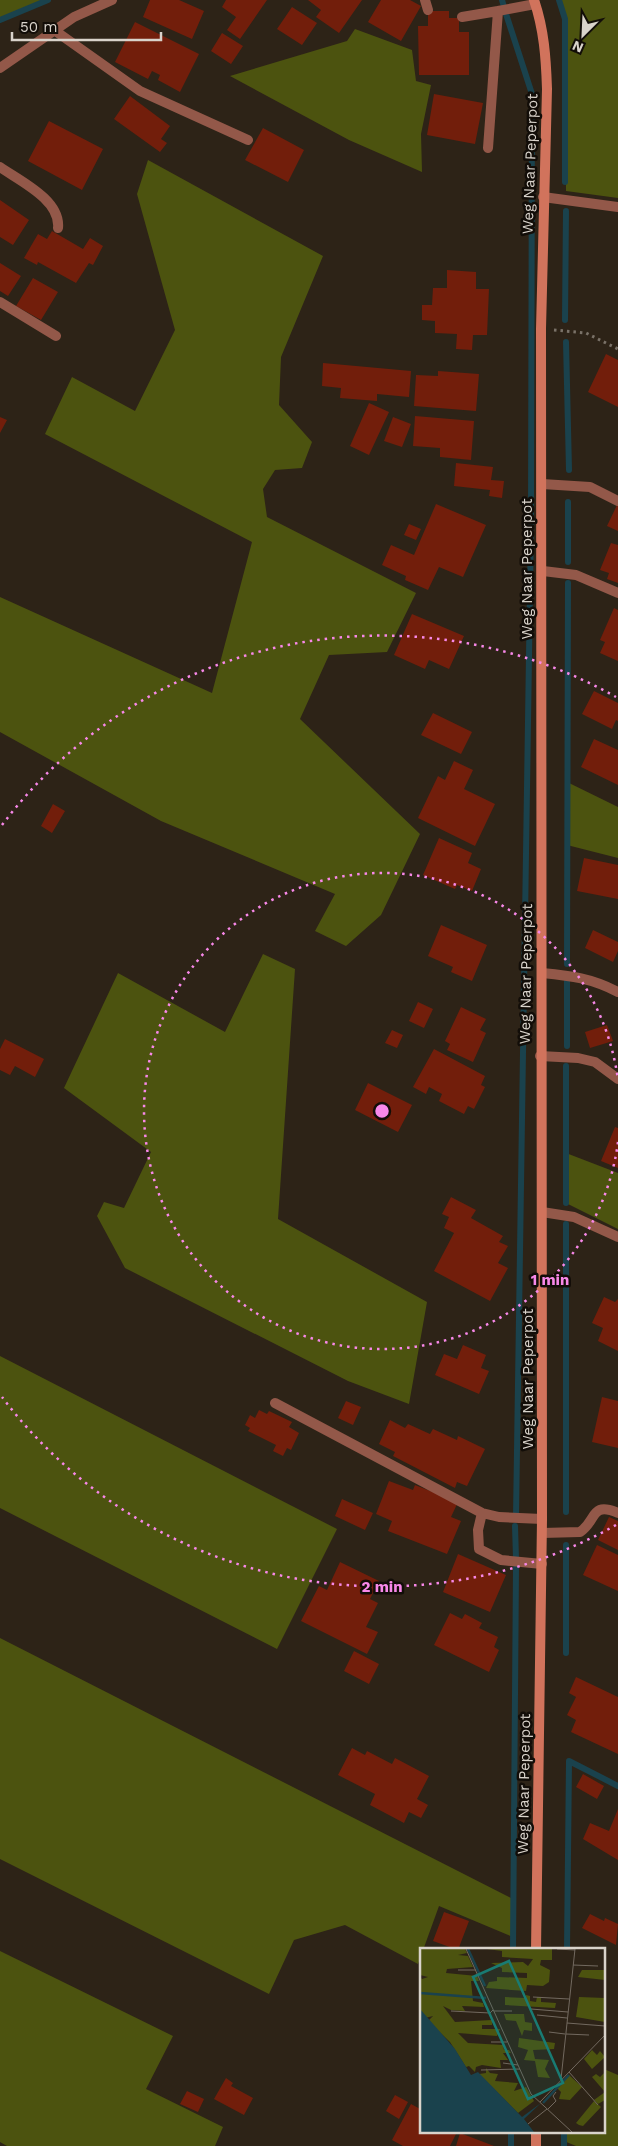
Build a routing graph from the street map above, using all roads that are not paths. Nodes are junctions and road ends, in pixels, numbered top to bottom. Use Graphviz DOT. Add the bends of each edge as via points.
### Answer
graph roads {
  1 [pos="112,0"];
  2 [pos="535,2"];
  3 [pos="498,11"];
  4 [pos="462,17"];
  5 [pos="54,30"];
  6 [pos="0,68"];
  7 [pos="248,140"];
  8 [pos="488,148"];
  9 [pos="0,167"];
  10 [pos="543,197"];
  11 [pos="618,207"];
  12 [pos="58,228"];
  13 [pos="0,302"];
  14 [pos="56,336"];
  15 [pos="542,484"];
  16 [pos="618,501"];
  17 [pos="543,571"];
  18 [pos="618,592"];
  19 [pos="542,973"];
  20 [pos="618,992"];
  21 [pos="540,1056"];
  22 [pos="618,1079"];
  23 [pos="542,1212"];
  24 [pos="618,1238"];
  25 [pos="275,1403"];
  26 [pos="482,1513"];
  27 [pos="618,1513"];
  28 [pos="542,1519"];
  29 [pos="542,1533"];
  30 [pos="542,1564"];
  31 [pos="536,1948"];
  1 -- 5 [label="street" via="74,16"];
  2 -- 3 [label="street"];
  2 -- 10 [label="street, Weg Naar Peperpot" via="545,50 547,89"];
  3 -- 4 [label="street"];
  3 -- 8 [label="street"];
  5 -- 6 [label="street"];
  5 -- 7 [label="street" via="140,91"];
  9 -- 12 [label="street" via="56,210"];
  10 -- 11 [label="street"];
  10 -- 15 [label="street, Weg Naar Peperpot"];
  13 -- 14 [label="street"];
  15 -- 16 [label="street" via="590,487"];
  15 -- 17 [label="street, Weg Naar Peperpot"];
  17 -- 18 [label="street" via="576,575"];
  17 -- 19 [label="street, Weg Naar Peperpot"];
  19 -- 20 [label="street" via="598,981"];
  19 -- 21 [label="street, Weg Naar Peperpot"];
  21 -- 22 [label="street" via="595,1062"];
  21 -- 23 [label="street, Weg Naar Peperpot"];
  23 -- 24 [label="street" via="574,1216"];
  23 -- 28 [label="street, Weg Naar Peperpot"];
  25 -- 26 [label="street"];
  26 -- 28 [label="street"];
  26 -- 30 [label="street" via="478,1530 479,1549 501,1560"];
  27 -- 29 [label="street" via="607,1508 599,1510 580,1532"];
  28 -- 29 [label="street, Weg Naar Peperpot"];
  29 -- 30 [label="street, Weg Naar Peperpot"];
  30 -- 31 [label="street, Weg Naar Peperpot"];
}
